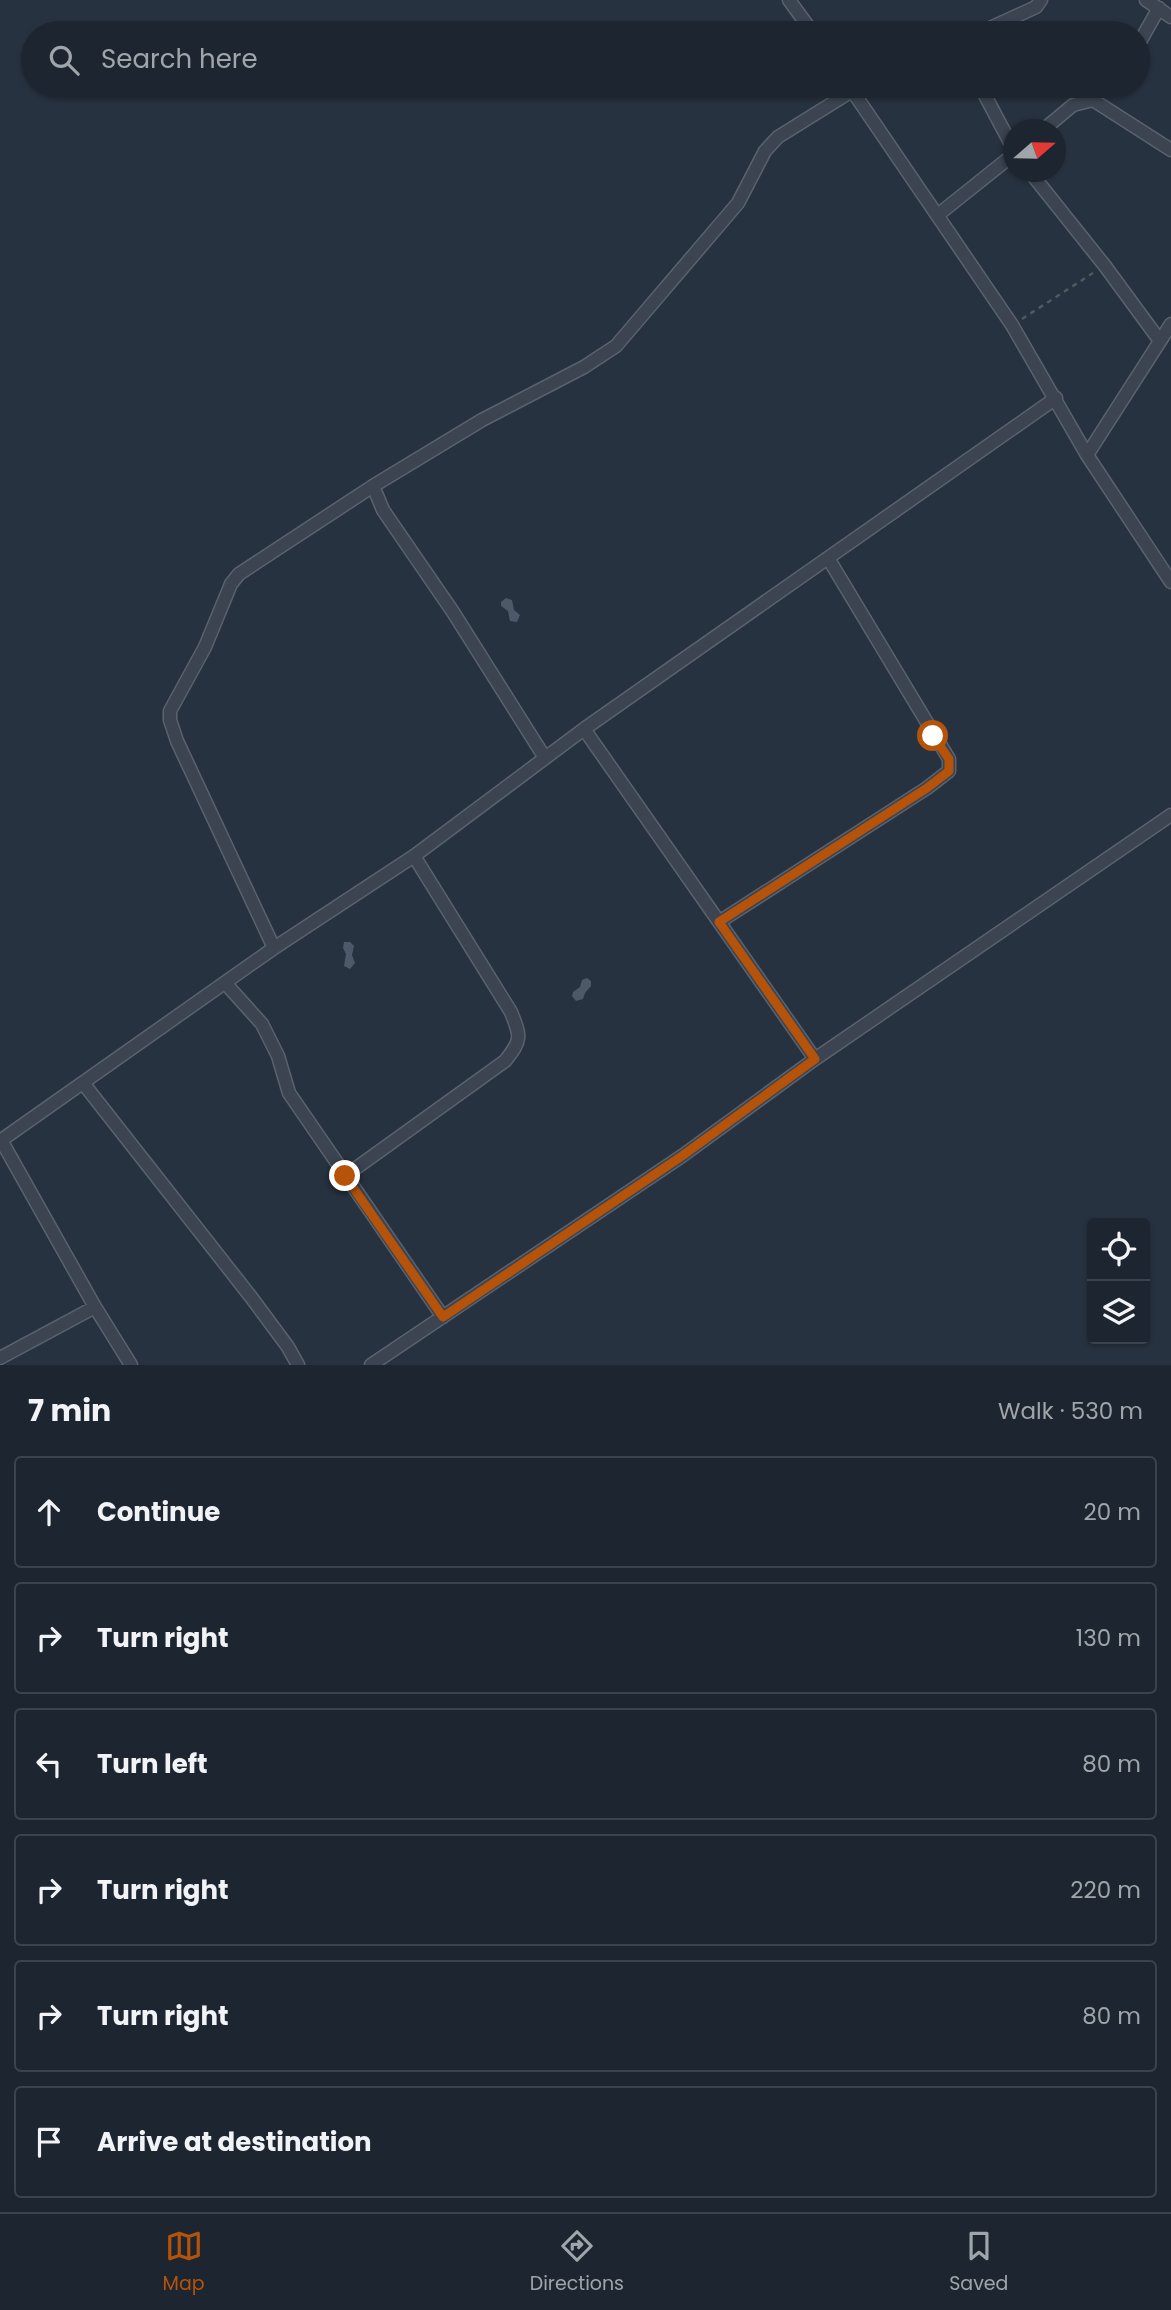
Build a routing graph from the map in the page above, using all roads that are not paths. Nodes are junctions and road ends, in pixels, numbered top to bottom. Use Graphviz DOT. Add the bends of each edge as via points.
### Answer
graph roads {
  1 [pos="789,0"];
  2 [pos="1041,0"];
  3 [pos="1146,0"];
  4 [pos="1158,8"];
  5 [pos="1171,17"];
  6 [pos="804,21"];
  7 [pos="1005,21"];
  8 [pos="1150,23"];
  9 [pos="837,98"];
  10 [pos="861,98"];
  11 [pos="986,98"];
  12 [pos="1088,98"];
  13 [pos="1086,100"];
  14 [pos="1055,119"];
  15 [pos="1003,132"];
  16 [pos="1171,150"];
  17 [pos="1003,160"];
  18 [pos="1038,182"];
  19 [pos="939,214"];
  20 [pos="1171,324"];
  21 [pos="1160,341"];
  22 [pos="1056,398"];
  23 [pos="1087,455"];
  24 [pos="373,486"];
  25 [pos="828,558"];
  26 [pos="1171,582"];
  27 [pos="584,729"];
  28 [pos="545,758"];
  29 [pos="1171,815"];
  30 [pos="414,856"];
  31 [pos="719,922"];
  32 [pos="274,948"];
  33 [pos="226,984"];
  34 [pos="815,1059"];
  35 [pos="83,1083"];
  36 [pos="1,1141"];
  37 [pos="345,1176"];
  38 [pos="95,1307"];
  39 [pos="443,1317"];
  40 [pos="0,1358"];
  41 [pos="131,1365"];
  42 [pos="298,1365"];
  43 [pos="371,1365"];
  1 -- 6 [label="street"];
  2 -- 7 [label="street" via="1036,7"];
  3 -- 4 [label="street"];
  4 -- 5 [label="street"];
  4 -- 8 [label="street"];
  9 -- 24 [label="street" via="778,136 738,203 616,346"];
  10 -- 19 [label="street"];
  11 -- 15 [label="street"];
  12 -- 13 [label="street"];
  13 -- 14 [label="street"];
  13 -- 16 [label="street" via="1093,100"];
  17 -- 19 [label="street"];
  18 -- 21 [label="street"];
  19 -- 22 [label="street"];
  20 -- 21 [label="street"];
  21 -- 23 [label="street"];
  22 -- 23 [label="street"];
  22 -- 25 [label="street"];
  23 -- 26 [label="street"];
  24 -- 28 [label="street" via="383,510"];
  24 -- 32 [label="street" via="239,574 170,711 177,741"];
  25 -- 27 [label="street"];
  25 -- 31 [label="street" via="949,759 949,771"];
  27 -- 28 [label="street"];
  27 -- 31 [label="street"];
  28 -- 30 [label="street"];
  29 -- 34 [label="street"];
  30 -- 32 [label="street"];
  30 -- 37 [label="street" via="511,1012 519,1043 505,1061"];
  31 -- 34 [label="street"];
  32 -- 33 [label="street"];
  33 -- 35 [label="street"];
  33 -- 37 [label="street" via="262,1024 289,1093"];
  34 -- 39 [label="street" via="682,1156"];
  35 -- 36 [label="street"];
  35 -- 42 [label="street" via="251,1297"];
  36 -- 38 [label="street"];
  37 -- 39 [label="street"];
  38 -- 40 [label="street"];
  38 -- 41 [label="street"];
  39 -- 43 [label="street"];
}
